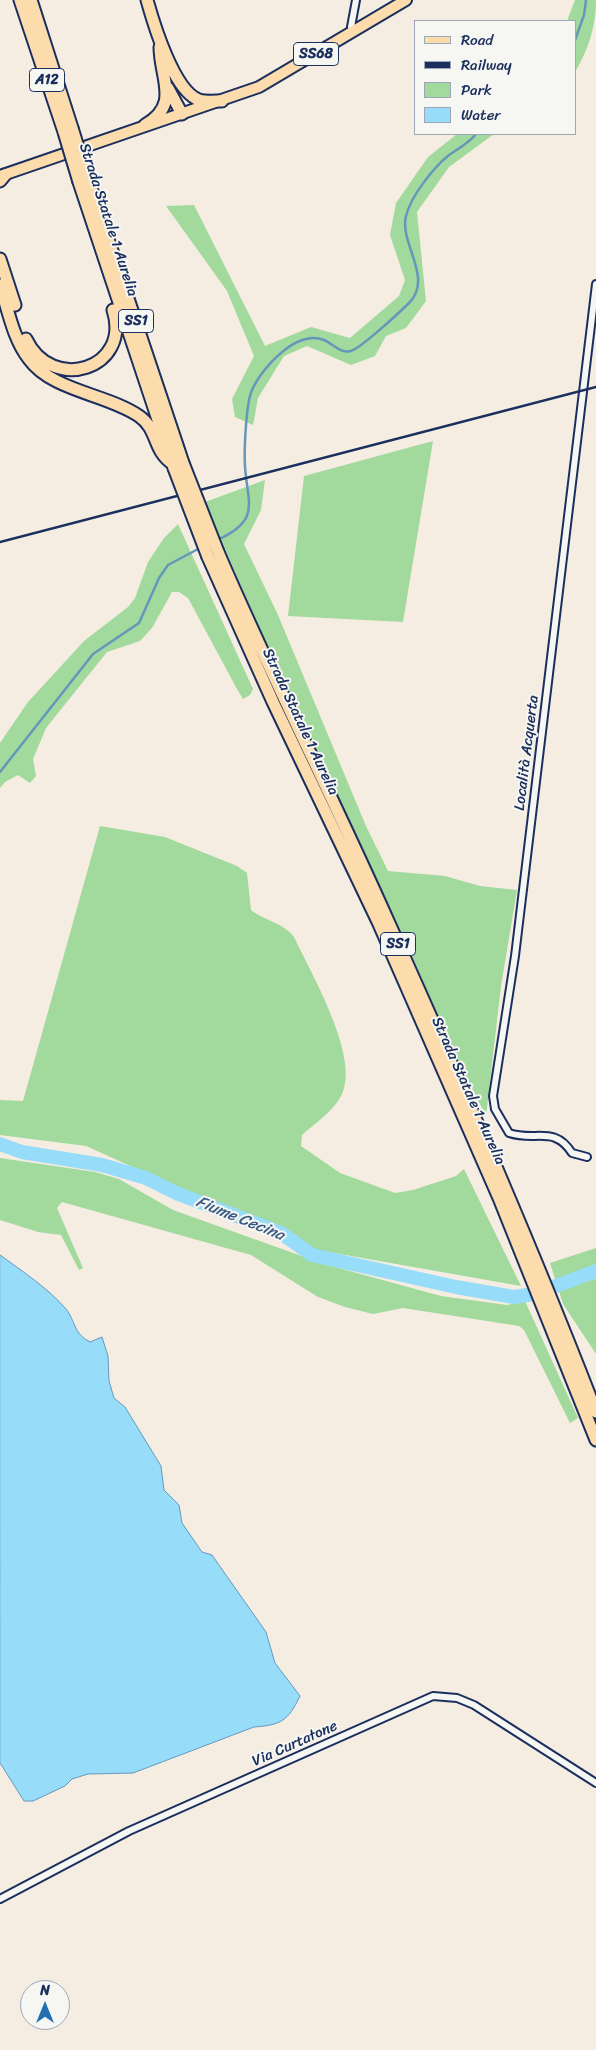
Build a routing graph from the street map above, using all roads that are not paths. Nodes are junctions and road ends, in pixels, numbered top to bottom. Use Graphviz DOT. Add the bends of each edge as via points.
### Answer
graph roads {
  1 [pos="20,0"];
  2 [pos="31,0"];
  3 [pos="38,0"];
  4 [pos="146,0"];
  5 [pos="356,0"];
  6 [pos="406,0"];
  7 [pos="37,19"];
  8 [pos="353,33"];
  9 [pos="160,44"];
  10 [pos="181,85"];
  11 [pos="167,86"];
  12 [pos="222,101"];
  13 [pos="182,114"];
  14 [pos="145,125"];
  15 [pos="68,130"];
  16 [pos="2,177"];
  17 [pos="84,180"];
  18 [pos="0,259"];
  19 [pos="596,284"];
  20 [pos="0,285"];
  21 [pos="114,290"];
  22 [pos="177,465"];
  23 [pos="587,1157"];
  24 [pos="565,1345"];
  25 [pos="596,1412"];
  26 [pos="596,1440"];
  27 [pos="596,1783"];
  28 [pos="0,1899"];
  1 -- 15 [label="highway, Strada Statale 1 Aurelia / A12"];
  2 -- 7 [label="highway, Strada Statale 1 Aurelia / SS1"];
  3 -- 7 [label="highway" via="41,9"];
  4 -- 9 [label="highway"];
  5 -- 8 [label="street" via="351,27"];
  6 -- 8 [label="main road, SS68"];
  7 -- 15 [label="highway, Strada Statale 1 Aurelia / SS1"];
  8 -- 12 [label="main road, SS68" via="272,80"];
  9 -- 10 [label="highway"];
  9 -- 11 [label="highway"];
  10 -- 12 [label="highway" via="200,100"];
  10 -- 13 [label="highway" via="184,98"];
  11 -- 13 [label="highway"];
  11 -- 14 [label="highway" via="162,112"];
  12 -- 13 [label="main road, SS68"];
  13 -- 14 [label="main road, SS68"];
  14 -- 16 [label="main road, SS68"];
  15 -- 17 [label="highway, Strada Statale 1 Aurelia / SS1, bridge"];
  17 -- 21 [label="highway, Strada Statale 1 Aurelia / SS1"];
  17 -- 22 [label="highway, Strada Statale 1 Aurelia / SS1"];
  18 -- 21 [label="highway, SS1" via="26,340 39,358 58,369 84,369 99,361 108,351 117,329 111,303"];
  19 -- 23 [label="street, Località Acquerta" via="515,956 493,1096 495,1109 510,1133 523,1138 554,1136 564,1141 572,1153"];
  20 -- 22 [label="highway" via="19,342 33,365 48,377 110,401 140,417 153,432 161,455"];
  21 -- 22 [label="highway, Strada Statale 1 Aurelia / SS1"];
  22 -- 24 [label="highway, Strada Statale 1 Aurelia / SS1, bridge" via="277,699 504,1196"];
  24 -- 25 [label="highway, Strada Statale 1 Aurelia / SS1"];
  24 -- 26 [label="highway, Strada Statale 1 Aurelia / SS1"];
  27 -- 28 [label="street, Via Curtatone" via="474,1705 457,1698 432,1696 128,1831"];
}
